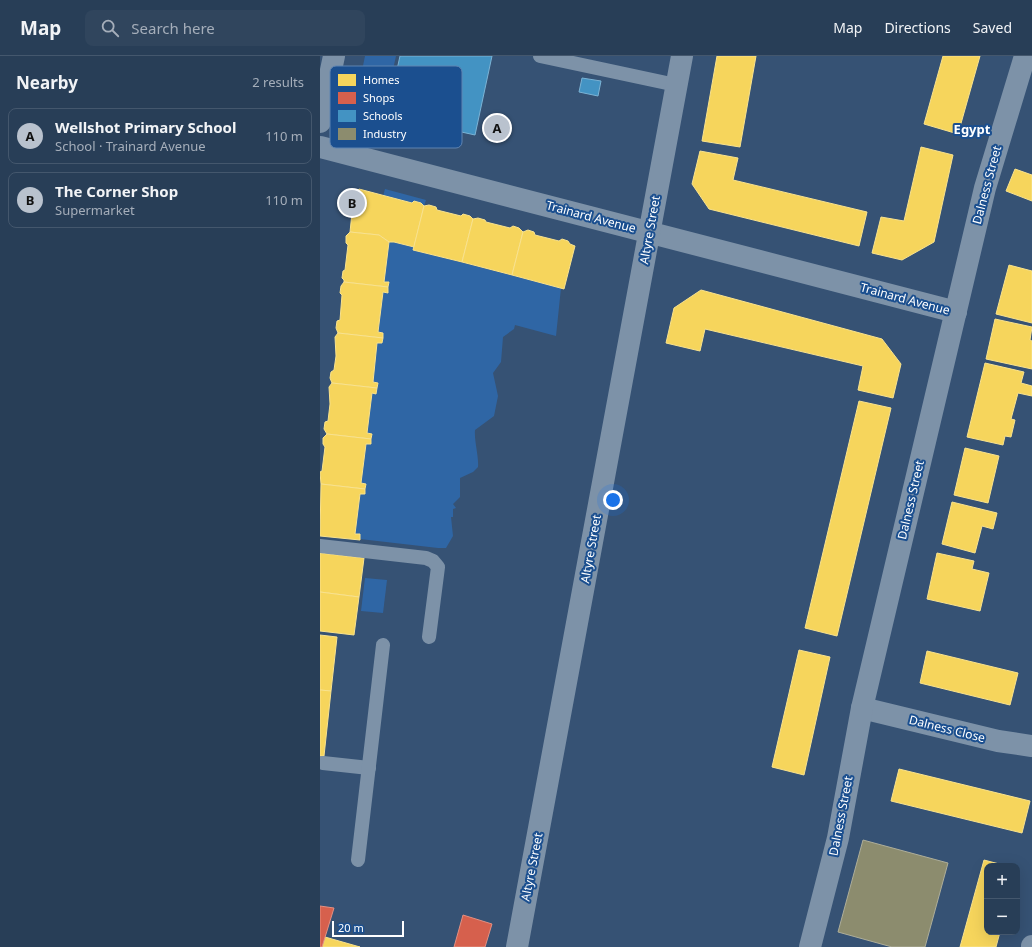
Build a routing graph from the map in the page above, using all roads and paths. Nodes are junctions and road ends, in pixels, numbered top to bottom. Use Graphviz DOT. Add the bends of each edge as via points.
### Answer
graph roads {
  1 [pos="334,56"];
  2 [pos="540,56"];
  3 [pos="682,56"];
  4 [pos="1026,62"];
  5 [pos="332,66"];
  6 [pos="330,75"];
  7 [pos="676,85"];
  8 [pos="320,122"];
  9 [pos="320,147"];
  10 [pos="650,232"];
  11 [pos="956,312"];
  12 [pos="320,546"];
  13 [pos="429,637"];
  14 [pos="383,645"];
  15 [pos="862,708"];
  16 [pos="1032,746"];
  17 [pos="323,763"];
  18 [pos="369,768"];
  19 [pos="358,860"];
  20 [pos="517,947"];
  21 [pos="810,947"];
  1 -- 5 [label="street"];
  2 -- 7 [label="lane"];
  3 -- 7 [label="street, Altyre Street"];
  4 -- 11 [label="street, Dalness Street" via="985,188"];
  6 -- 8 [label="street"];
  7 -- 10 [label="street, Altyre Street"];
  9 -- 10 [label="street, Trainard Avenue"];
  10 -- 11 [label="street, Trainard Avenue"];
  10 -- 20 [label="street, Altyre Street"];
  11 -- 15 [label="street, Dalness Street"];
  12 -- 13 [label="lane" via="426,558 433,561 438,567"];
  14 -- 18 [label="lane"];
  15 -- 16 [label="street, Dalness Close" via="998,741"];
  15 -- 21 [label="street, Dalness Street" via="838,838"];
  17 -- 18 [label="lane"];
  18 -- 19 [label="lane"];
}
